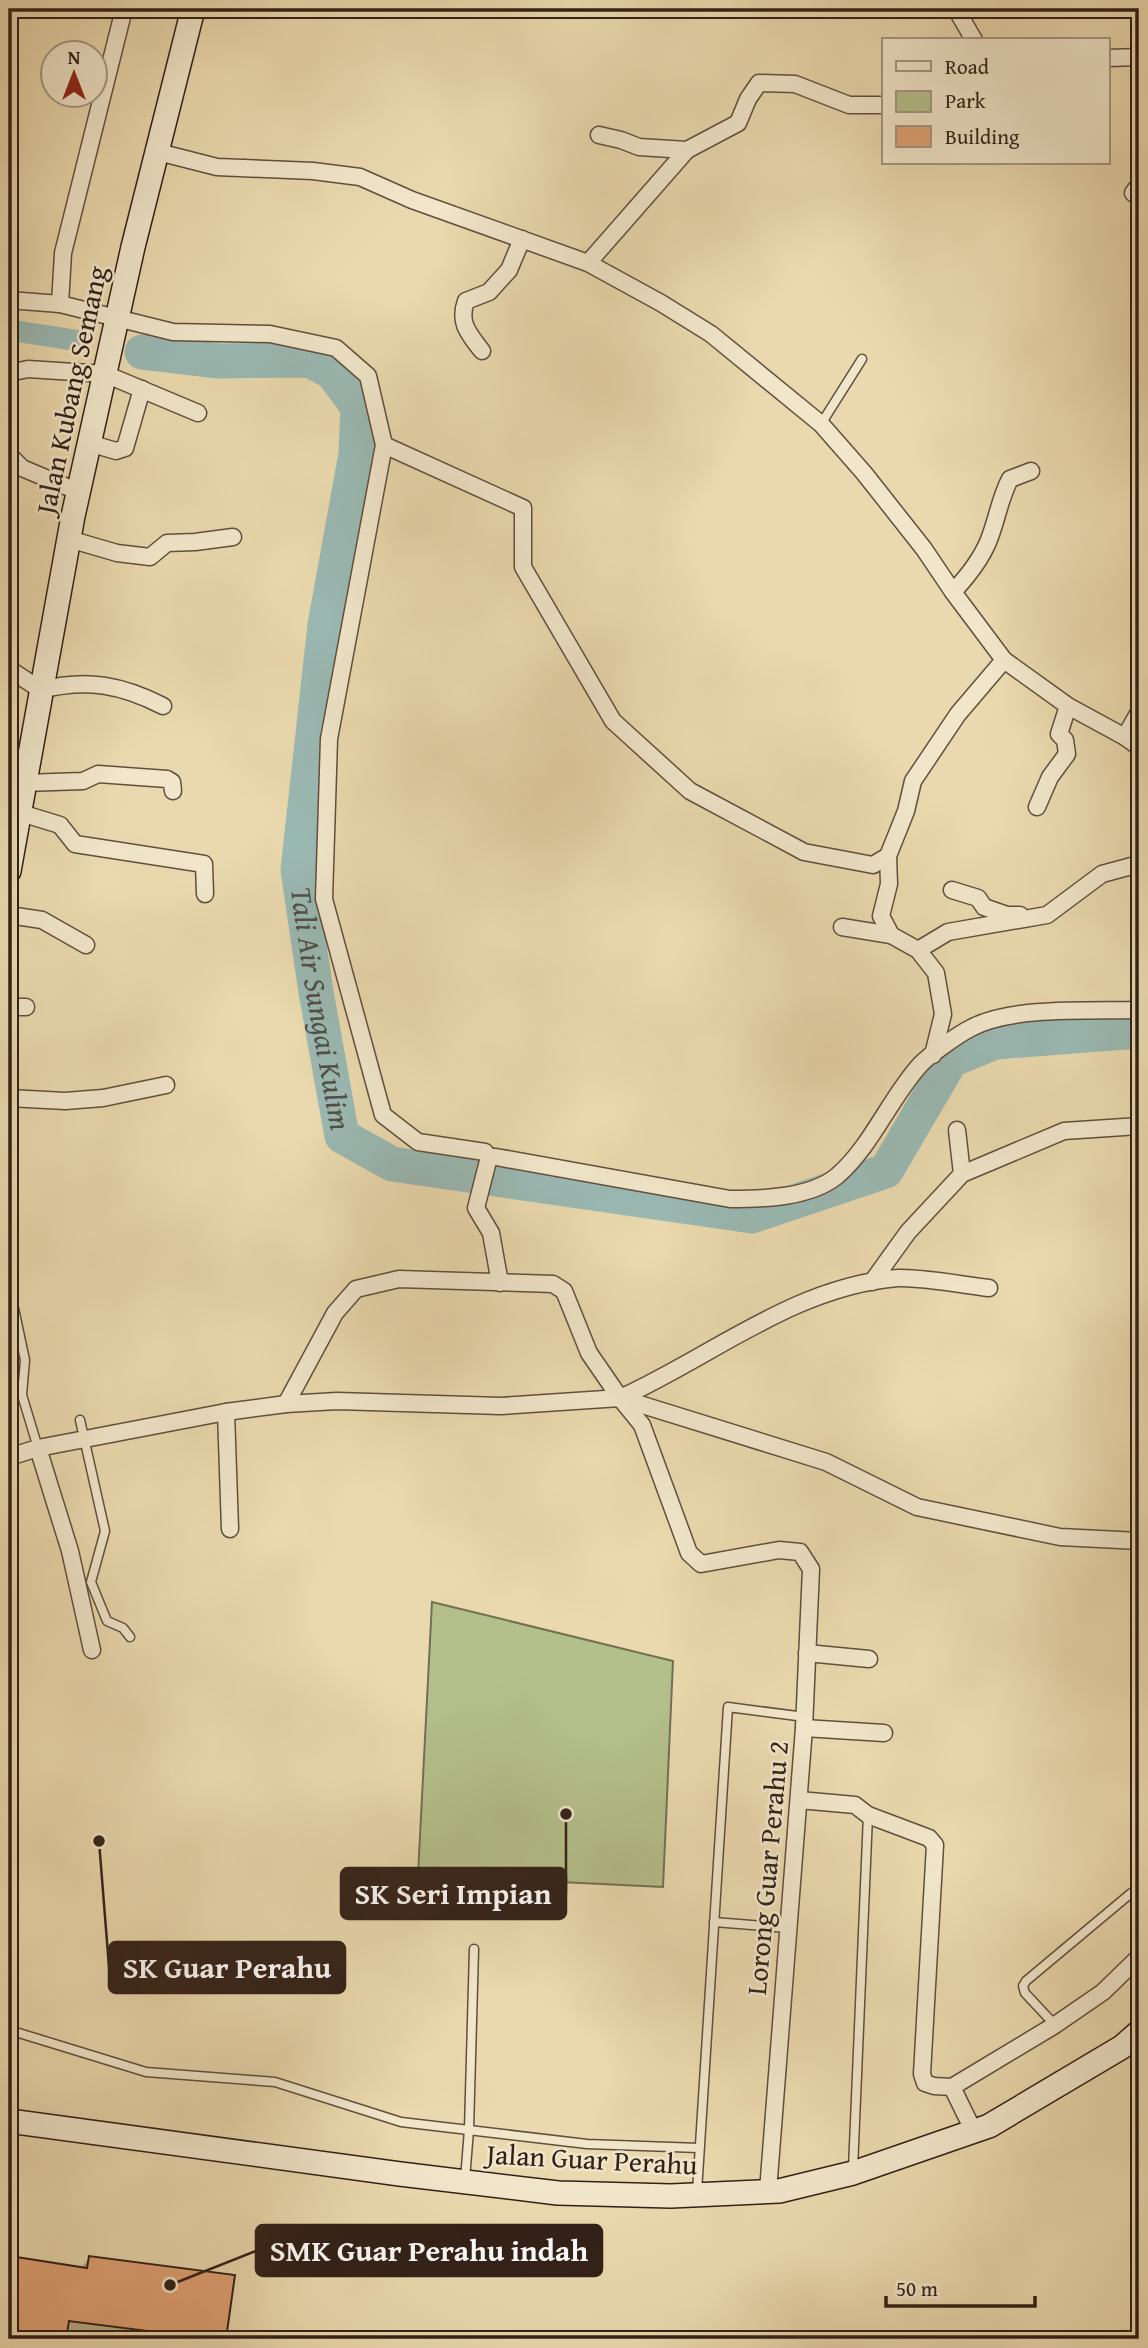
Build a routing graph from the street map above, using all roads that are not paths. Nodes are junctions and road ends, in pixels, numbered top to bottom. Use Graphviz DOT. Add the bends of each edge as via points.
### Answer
graph roads {
  1 [pos="124,9"];
  2 [pos="193,9"];
  3 [pos="957,9"];
  4 [pos="973,38"];
  5 [pos="1139,57"];
  6 [pos="1110,58"];
  7 [pos="882,104"];
  8 [pos="599,135"];
  9 [pos="687,150"];
  10 [pos="158,152"];
  11 [pos="1139,185"];
  12 [pos="1139,197"];
  13 [pos="522,239"];
  14 [pos="588,263"];
  15 [pos="9,300"];
  16 [pos="60,304"];
  17 [pos="117,319"];
  18 [pos="482,351"];
  19 [pos="862,359"];
  20 [pos="9,373"];
  21 [pos="105,374"];
  22 [pos="142,389"];
  23 [pos="198,413"];
  24 [pos="821,424"];
  25 [pos="89,443"];
  26 [pos="384,445"];
  27 [pos="9,455"];
  28 [pos="1031,471"];
  29 [pos="79,492"];
  30 [pos="233,537"];
  31 [pos="69,539"];
  32 [pos="953,592"];
  33 [pos="1004,660"];
  34 [pos="9,669"];
  35 [pos="41,690"];
  36 [pos="163,706"];
  37 [pos="1068,706"];
  38 [pos="1139,712"];
  39 [pos="1125,737"];
  40 [pos="1139,747"];
  41 [pos="24,783"];
  42 [pos="173,791"];
  43 [pos="1037,807"];
  44 [pos="14,811"];
  45 [pos="888,856"];
  46 [pos="10,858"];
  47 [pos="1139,864"];
  48 [pos="952,890"];
  49 [pos="205,894"];
  50 [pos="9,915"];
  51 [pos="1047,915"];
  52 [pos="842,926"];
  53 [pos="891,935"];
  54 [pos="86,945"];
  55 [pos="918,950"];
  56 [pos="9,1007"];
  57 [pos="26,1007"];
  58 [pos="1139,1010"];
  59 [pos="933,1055"];
  60 [pos="166,1085"];
  61 [pos="9,1098"];
  62 [pos="1139,1126"];
  63 [pos="957,1130"];
  64 [pos="488,1162"];
  65 [pos="962,1174"];
  66 [pos="872,1282"];
  67 [pos="500,1283"];
  68 [pos="9,1285"];
  69 [pos="989,1288"];
  70 [pos="620,1398"];
  71 [pos="286,1404"];
  72 [pos="226,1412"];
  73 [pos="80,1419"];
  74 [pos="86,1439"];
  75 [pos="38,1448"];
  76 [pos="9,1457"];
  77 [pos="230,1529"];
  78 [pos="1139,1541"];
  79 [pos="130,1637"];
  80 [pos="92,1650"];
  81 [pos="807,1653"];
  82 [pos="869,1659"];
  83 [pos="804,1723"];
  84 [pos="884,1733"];
  85 [pos="799,1800"];
  86 [pos="868,1815"];
  87 [pos="1139,1894"];
  88 [pos="714,1922"];
  89 [pos="788,1928"];
  90 [pos="474,1950"];
  91 [pos="1139,1957"];
  92 [pos="1055,2025"];
  93 [pos="9,2030"];
  94 [pos="1139,2032"];
  95 [pos="952,2087"];
  96 [pos="9,2121"];
  97 [pos="469,2130"];
  98 [pos="974,2132"];
  99 [pos="699,2148"];
  100 [pos="853,2173"];
  101 [pos="465,2182"];
  102 [pos="768,2191"];
  103 [pos="696,2195"];
  1 -- 16 [label="street" via="63,253"];
  2 -- 10 [label="street, Jalan Kubang Semang"];
  3 -- 4 [label="street"];
  5 -- 6 [label="street"];
  7 -- 9 [label="street" via="849,105 795,84 759,83 738,123"];
  8 -- 9 [label="street" via="639,147"];
  9 -- 14 [label="street"];
  10 -- 13 [label="street" via="217,167 360,177"];
  10 -- 17 [label="street, Jalan Kubang Semang"];
  11 -- 12 [label="street" via="1133,194"];
  13 -- 14 [label="street"];
  13 -- 18 [label="street" via="509,270 489,292 466,301 461,314 468,334"];
  14 -- 24 [label="street" via="711,334"];
  15 -- 16 [label="street"];
  16 -- 17 [label="street"];
  17 -- 21 [label="street, Jalan Kubang Semang"];
  17 -- 26 [label="street" via="173,332 270,334 336,348 368,376"];
  19 -- 24 [label="lane"];
  20 -- 21 [label="street" via="28,369"];
  21 -- 22 [label="street"];
  21 -- 25 [label="street, Jalan Kubang Semang"];
  22 -- 23 [label="street"];
  22 -- 25 [label="street" via="125,448 117,451"];
  24 -- 32 [label="street" via="924,549"];
  25 -- 29 [label="street, Jalan Kubang Semang"];
  26 -- 45 [label="street" via="523,508 523,567 554,624 614,721 690,791 804,852 873,865"];
  26 -- 64 [label="street" via="329,738 324,899 383,1115 418,1142 485,1152"];
  27 -- 29 [label="street" via="22,468"];
  28 -- 32 [label="street" via="1010,479 988,542"];
  29 -- 31 [label="street, Jalan Kubang Semang"];
  30 -- 31 [label="street" via="167,543 150,556 117,553"];
  31 -- 35 [label="street, Jalan Kubang Semang"];
  32 -- 33 [label="street"];
  33 -- 37 [label="street"];
  33 -- 45 [label="street" via="919,770"];
  34 -- 35 [label="street"];
  35 -- 36 [label="street" via="104,685 135,691"];
  35 -- 41 [label="street, Jalan Kubang Semang"];
  37 -- 39 [label="street"];
  37 -- 43 [label="street" via="1059,734 1067,754"];
  38 -- 39 [label="street"];
  39 -- 40 [label="street"];
  41 -- 42 [label="street" via="83,781 98,774 117,774 167,779"];
  41 -- 44 [label="street, Jalan Kubang Semang"];
  44 -- 46 [label="street, Jalan Kubang Semang"];
  44 -- 49 [label="street" via="60,825 75,844 204,864"];
  45 -- 53 [label="street" via="889,884 881,916"];
  47 -- 51 [label="street" via="1102,874"];
  48 -- 51 [label="street" via="1007,915"];
  50 -- 54 [label="street" via="43,920"];
  51 -- 55 [label="street" via="948,932"];
  52 -- 53 [label="street"];
  53 -- 55 [label="street"];
  55 -- 59 [label="street" via="936,973 943,1014"];
  56 -- 57 [label="street"];
  58 -- 59 [label="street" via="1007,1015 972,1027"];
  59 -- 64 [label="street" via="921,1063 836,1177 800,1193 730,1199 508,1159"];
  60 -- 61 [label="street" via="103,1098"];
  62 -- 65 [label="street" via="1064,1131"];
  63 -- 65 [label="street"];
  64 -- 67 [label="street" via="476,1209 491,1233"];
  65 -- 66 [label="street" via="908,1231"];
  66 -- 69 [label="street" via="900,1278"];
  66 -- 70 [label="street" via="820,1295"];
  67 -- 70 [label="street" via="553,1284 564,1291 589,1353"];
  67 -- 71 [label="street" via="399,1279 356,1289 335,1313"];
  68 -- 75 [label="lane" via="25,1360 22,1395"];
  70 -- 71 [label="street" via="502,1406"];
  70 -- 78 [label="street" via="826,1462 916,1507 1060,1537"];
  70 -- 81 [label="street, Lorong Guar Perahu 2" via="642,1425 688,1553 701,1564 779,1550 800,1552 811,1569"];
  71 -- 72 [label="street"];
  72 -- 74 [label="street"];
  72 -- 77 [label="street"];
  73 -- 74 [label="lane"];
  74 -- 75 [label="street"];
  74 -- 79 [label="lane" via="105,1531 91,1582 107,1621"];
  75 -- 76 [label="street"];
  75 -- 80 [label="street" via="70,1551"];
  81 -- 82 [label="street"];
  81 -- 83 [label="street, Lorong Guar Perahu 2"];
  83 -- 84 [label="street"];
  83 -- 85 [label="street, Lorong Guar Perahu 2"];
  83 -- 88 [label="lane" via="728,1707"];
  85 -- 86 [label="street" via="855,1805"];
  85 -- 89 [label="street, Lorong Guar Perahu 2"];
  86 -- 95 [label="street" via="929,1838 935,1845 922,2074 925,2083"];
  86 -- 100 [label="lane"];
  87 -- 92 [label="lane" via="1130,1894 1026,1981 1025,1993"];
  88 -- 89 [label="lane"];
  88 -- 99 [label="lane"];
  89 -- 102 [label="street, Lorong Guar Perahu 2"];
  90 -- 97 [label="lane"];
  91 -- 92 [label="street" via="1102,1992"];
  92 -- 95 [label="street"];
  93 -- 97 [label="lane" via="146,2072 275,2082 401,2122"];
  94 -- 98 [label="street, Jalan Guar Perahu" via="1122,2047"];
  95 -- 98 [label="street"];
  96 -- 101 [label="street, Jalan Guar Perahu"];
  97 -- 99 [label="lane" via="587,2144"];
  97 -- 101 [label="lane"];
  98 -- 100 [label="street, Jalan Guar Perahu"];
  99 -- 103 [label="lane"];
  100 -- 102 [label="street, Jalan Guar Perahu"];
  101 -- 103 [label="street, Jalan Guar Perahu" via="558,2193"];
  102 -- 103 [label="street, Jalan Guar Perahu"];
}
